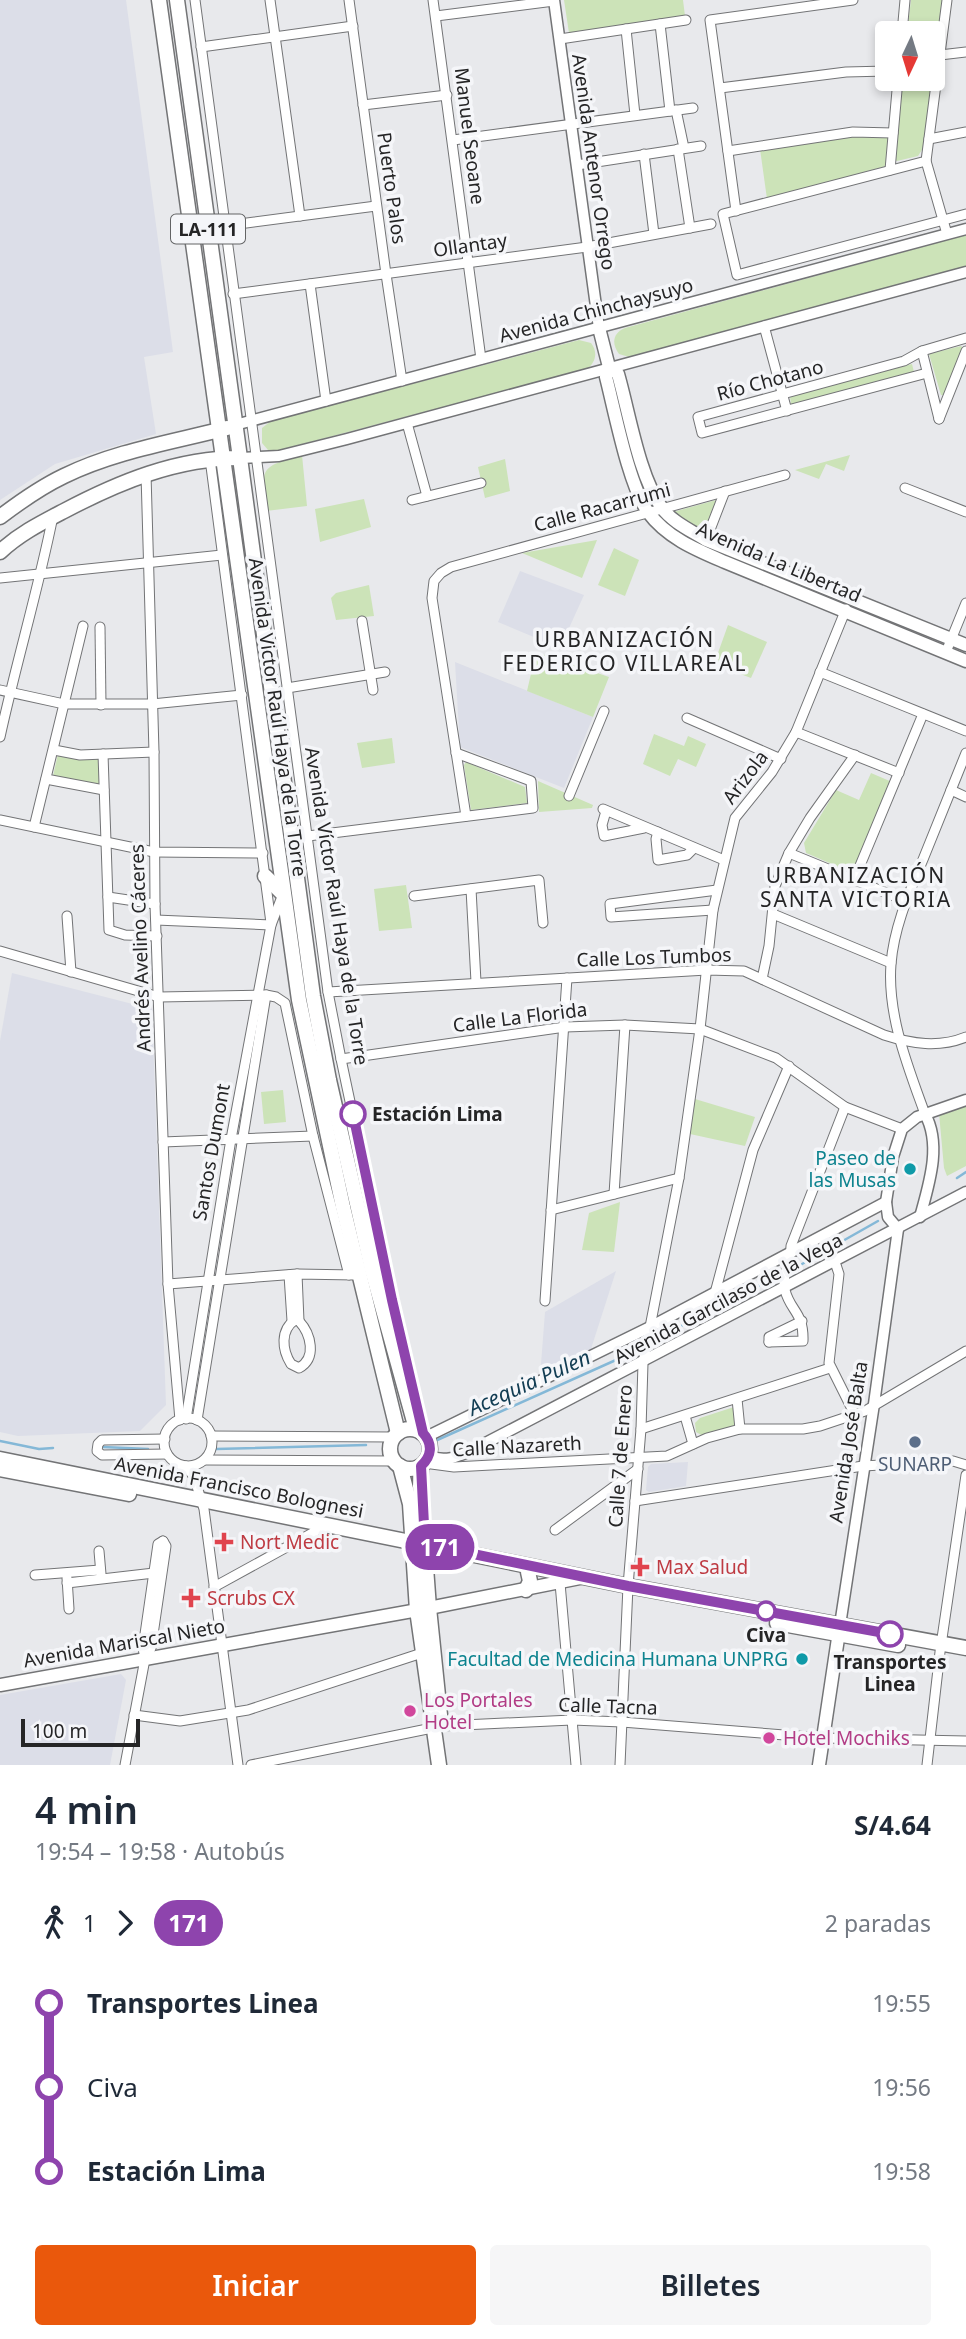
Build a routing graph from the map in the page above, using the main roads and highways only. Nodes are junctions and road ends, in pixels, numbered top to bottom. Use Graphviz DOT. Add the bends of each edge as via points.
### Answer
graph roads {
  1 [pos="159,0"];
  2 [pos="177,0"];
  3 [pos="600,331"];
  4 [pos="235,425"];
  5 [pos="219,430"];
  6 [pos="634,456"];
  7 [pos="240,458"];
  8 [pos="216,459"];
  9 [pos="0,517"];
  10 [pos="0,552"];
  11 [pos="728,556"];
  12 [pos="848,604"];
  13 [pos="966,645"];
  14 [pos="966,661"];
  15 [pos="265,876"];
  16 [pos="283,894"];
  17 [pos="422,1433"];
  18 [pos="396,1435"];
  19 [pos="0,1458"];
  20 [pos="425,1461"];
  21 [pos="397,1463"];
  22 [pos="0,1469"];
  23 [pos="203,1504"];
  24 [pos="419,1547"];
  25 [pos="528,1572"];
  26 [pos="572,1580"];
  27 [pos="526,1590"];
  28 [pos="423,1609"];
  29 [pos="839,1630"];
  30 [pos="941,1648"];
  31 [pos="966,1648"];
  32 [pos="966,1657"];
  33 [pos="0,1685"];
  34 [pos="437,1726"];
  35 [pos="439,1765"];
  36 [pos="448,1765"];
  37 [pos="819,1765"];
  1 -- 5 [label="main road, Avenida Victor Raúl Haya de la Torre / LA-111"];
  2 -- 4 [label="main road, Avenida Victor Raúl Haya de la Torre / LA-111"];
  3 -- 6 [label="main road, Avenida La Libertad" via="608,363 618,374"];
  4 -- 5 [label="main road"];
  4 -- 7 [label="main road, Avenida Victor Raúl Haya de la Torre / LA-111"];
  5 -- 8 [label="main road, Avenida Victor Raúl Haya de la Torre / LA-111"];
  5 -- 9 [label="main road" via="66,475"];
  6 -- 11 [label="main road, Avenida La Libertad" via="662,509"];
  6 -- 11 [label="main road, Avenida La Libertad" via="636,485 648,512 680,540"];
  7 -- 8 [label="main road"];
  7 -- 17 [label="main road, Avenida Victor Raúl Haya de la Torre" via="313,996 372,1270"];
  8 -- 10 [label="main road" via="146,474 93,496 28,530"];
  8 -- 16 [label="main road, Avenida Victor Raúl Haya de la Torre"];
  11 -- 12 [label="main road, Avenida La Libertad"];
  12 -- 13 [label="main road, Avenida La Libertad"];
  12 -- 14 [label="main road, Avenida La Libertad"];
  15 -- 16 [label="main road"];
  16 -- 18 [label="main road, Avenida Victor Raúl Haya de la Torre" via="325,1156"];
  17 -- 18 [label="main road" via="409,1429"];
  17 -- 20 [label="main road" via="429,1443"];
  18 -- 21 [label="main road" via="390,1449"];
  19 -- 23 [label="main road, Avenida Francisco Bolognesi"];
  20 -- 21 [label="main road" via="410,1469"];
  20 -- 24 [label="main road"];
  21 -- 24 [label="main road"];
  22 -- 23 [label="main road, Avenida Francisco Bolognesi"];
  23 -- 24 [label="main road, Avenida Francisco Bolognesi"];
  23 -- 24 [label="main road, Avenida Francisco Bolognesi" via="316,1531"];
  24 -- 25 [label="main road, Avenida Francisco Bolognesi"];
  24 -- 26 [label="main road, Avenida Francisco Bolognesi"];
  24 -- 28 [label="main road"];
  25 -- 26 [label="main road, Avenida Francisco Bolognesi"];
  25 -- 27 [label="main road"];
  26 -- 27 [label="main road, Avenida Mariscal Nieto"];
  26 -- 29 [label="main road, Avenida Francisco Bolognesi"];
  27 -- 28 [label="main road, Avenida Mariscal Nieto"];
  28 -- 33 [label="main road, Avenida Mariscal Nieto"];
  28 -- 34 [label="main road"];
  28 -- 34 [label="main road" via="422,1653"];
  29 -- 30 [label="main road, Avenida Francisco Bolognesi"];
  29 -- 37 [label="main road, Avenida José Balta"];
  30 -- 31 [label="main road, Avenida Francisco Bolognesi"];
  30 -- 32 [label="main road, Avenida Francisco Bolognesi"];
  34 -- 35 [label="main road"];
  34 -- 36 [label="main road"];
}
